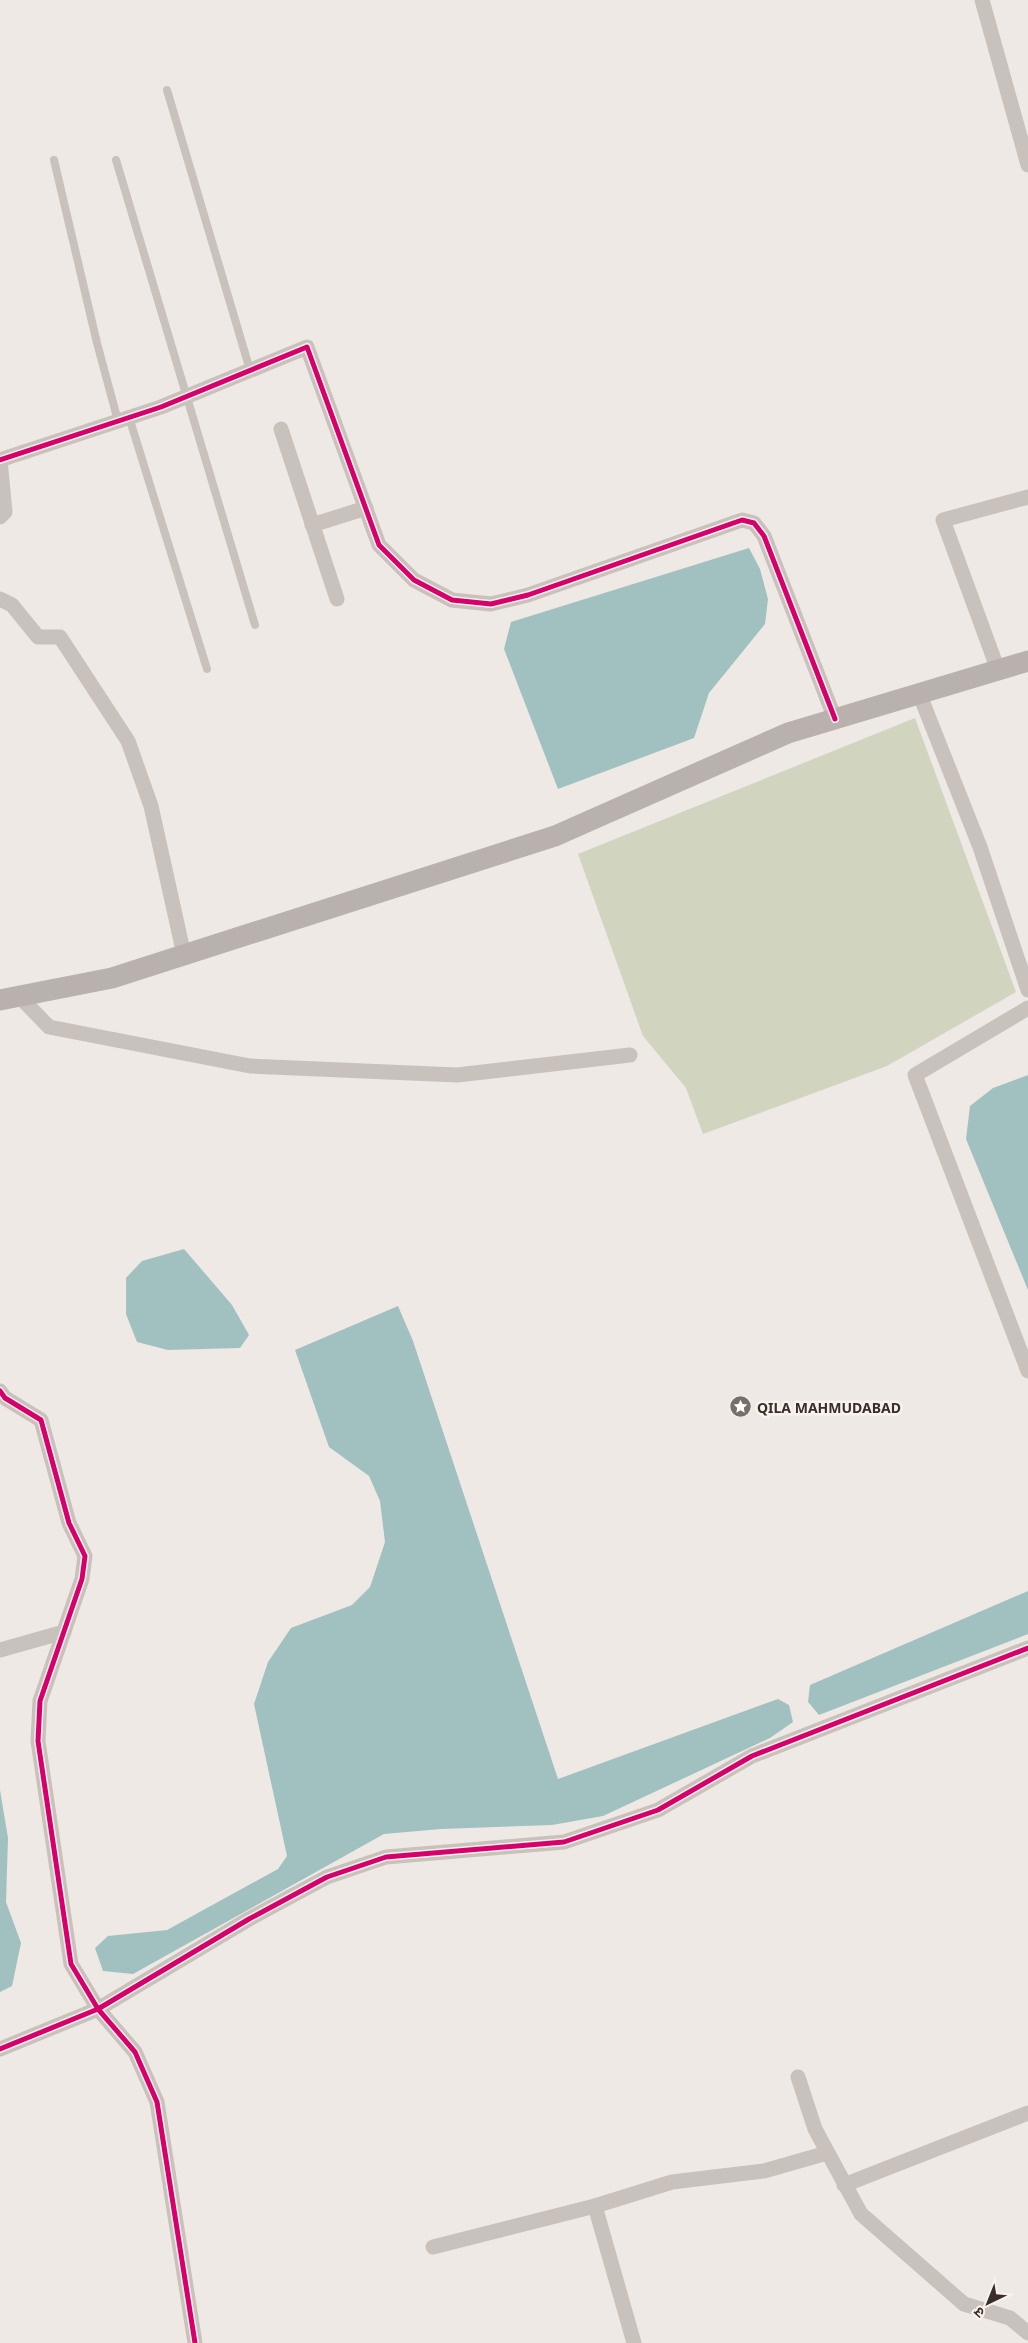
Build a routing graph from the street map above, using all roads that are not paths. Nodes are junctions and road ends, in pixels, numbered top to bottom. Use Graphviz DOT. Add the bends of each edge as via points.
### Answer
graph roads {
  1 [pos="982,0"];
  2 [pos="166,90"];
  3 [pos="54,160"];
  4 [pos="116,160"];
  5 [pos="1028,166"];
  6 [pos="250,370"];
  7 [pos="187,396"];
  8 [pos="123,419"];
  9 [pos="281,429"];
  10 [pos="0,460"];
  11 [pos="1028,497"];
  12 [pos="366,508"];
  13 [pos="0,517"];
  14 [pos="312,525"];
  15 [pos="0,599"];
  16 [pos="337,600"];
  17 [pos="255,625"];
  18 [pos="1028,661"];
  19 [pos="207,669"];
  20 [pos="998,670"];
  21 [pos="919,693"];
  22 [pos="835,719"];
  23 [pos="184,955"];
  24 [pos="1028,990"];
  25 [pos="10,999"];
  26 [pos="1028,1008"];
  27 [pos="630,1055"];
  28 [pos="1028,1371"];
  29 [pos="0,1390"];
  30 [pos="64,1632"];
  31 [pos="1028,1648"];
  32 [pos="0,1650"];
  33 [pos="98,2009"];
  34 [pos="0,2049"];
  35 [pos="798,2077"];
  36 [pos="1028,2113"];
  37 [pos="828,2153"];
  38 [pos="844,2185"];
  39 [pos="595,2206"];
  40 [pos="433,2247"];
  41 [pos="1028,2334"];
  42 [pos="195,2343"];
  43 [pos="634,2343"];
  1 -- 5 [label="street"];
  2 -- 6 [label="lane"];
  3 -- 8 [label="lane" via="97,343"];
  4 -- 7 [label="lane"];
  6 -- 7 [label="street"];
  6 -- 12 [label="street" via="307,347"];
  7 -- 8 [label="street"];
  7 -- 17 [label="lane"];
  8 -- 10 [label="street"];
  8 -- 19 [label="lane"];
  9 -- 14 [label="street"];
  10 -- 13 [label="street" via="5,512"];
  11 -- 20 [label="street" via="943,520"];
  12 -- 14 [label="street"];
  12 -- 22 [label="street" via="379,545 414,580 452,600 491,604 528,595 742,520 754,523 764,536"];
  14 -- 16 [label="street"];
  15 -- 23 [label="street" via="12,605 38,637 60,637 128,741 151,806"];
  18 -- 20 [label="main road"];
  20 -- 21 [label="main road"];
  21 -- 22 [label="main road"];
  21 -- 24 [label="street" via="980,847"];
  22 -- 23 [label="main road" via="788,733 555,836"];
  23 -- 25 [label="main road" via="112,978"];
  25 -- 27 [label="street" via="49,1027 250,1066 457,1076"];
  26 -- 28 [label="street" via="915,1075"];
  29 -- 30 [label="street" via="5,1398 41,1420 69,1523 86,1556 82,1579"];
  30 -- 32 [label="street"];
  30 -- 33 [label="street" via="40,1701 38,1741 71,1964"];
  31 -- 33 [label="street" via="752,1756 658,1810 564,1842 386,1857 327,1877 249,1919"];
  33 -- 34 [label="street"];
  33 -- 42 [label="street" via="135,2052 157,2102"];
  35 -- 37 [label="street" via="814,2128"];
  36 -- 38 [label="street"];
  37 -- 38 [label="street"];
  37 -- 39 [label="street" via="764,2171 672,2182"];
  38 -- 41 [label="street" via="860,2214 964,2304 1010,2318"];
  39 -- 40 [label="street"];
  39 -- 43 [label="street"];
}
